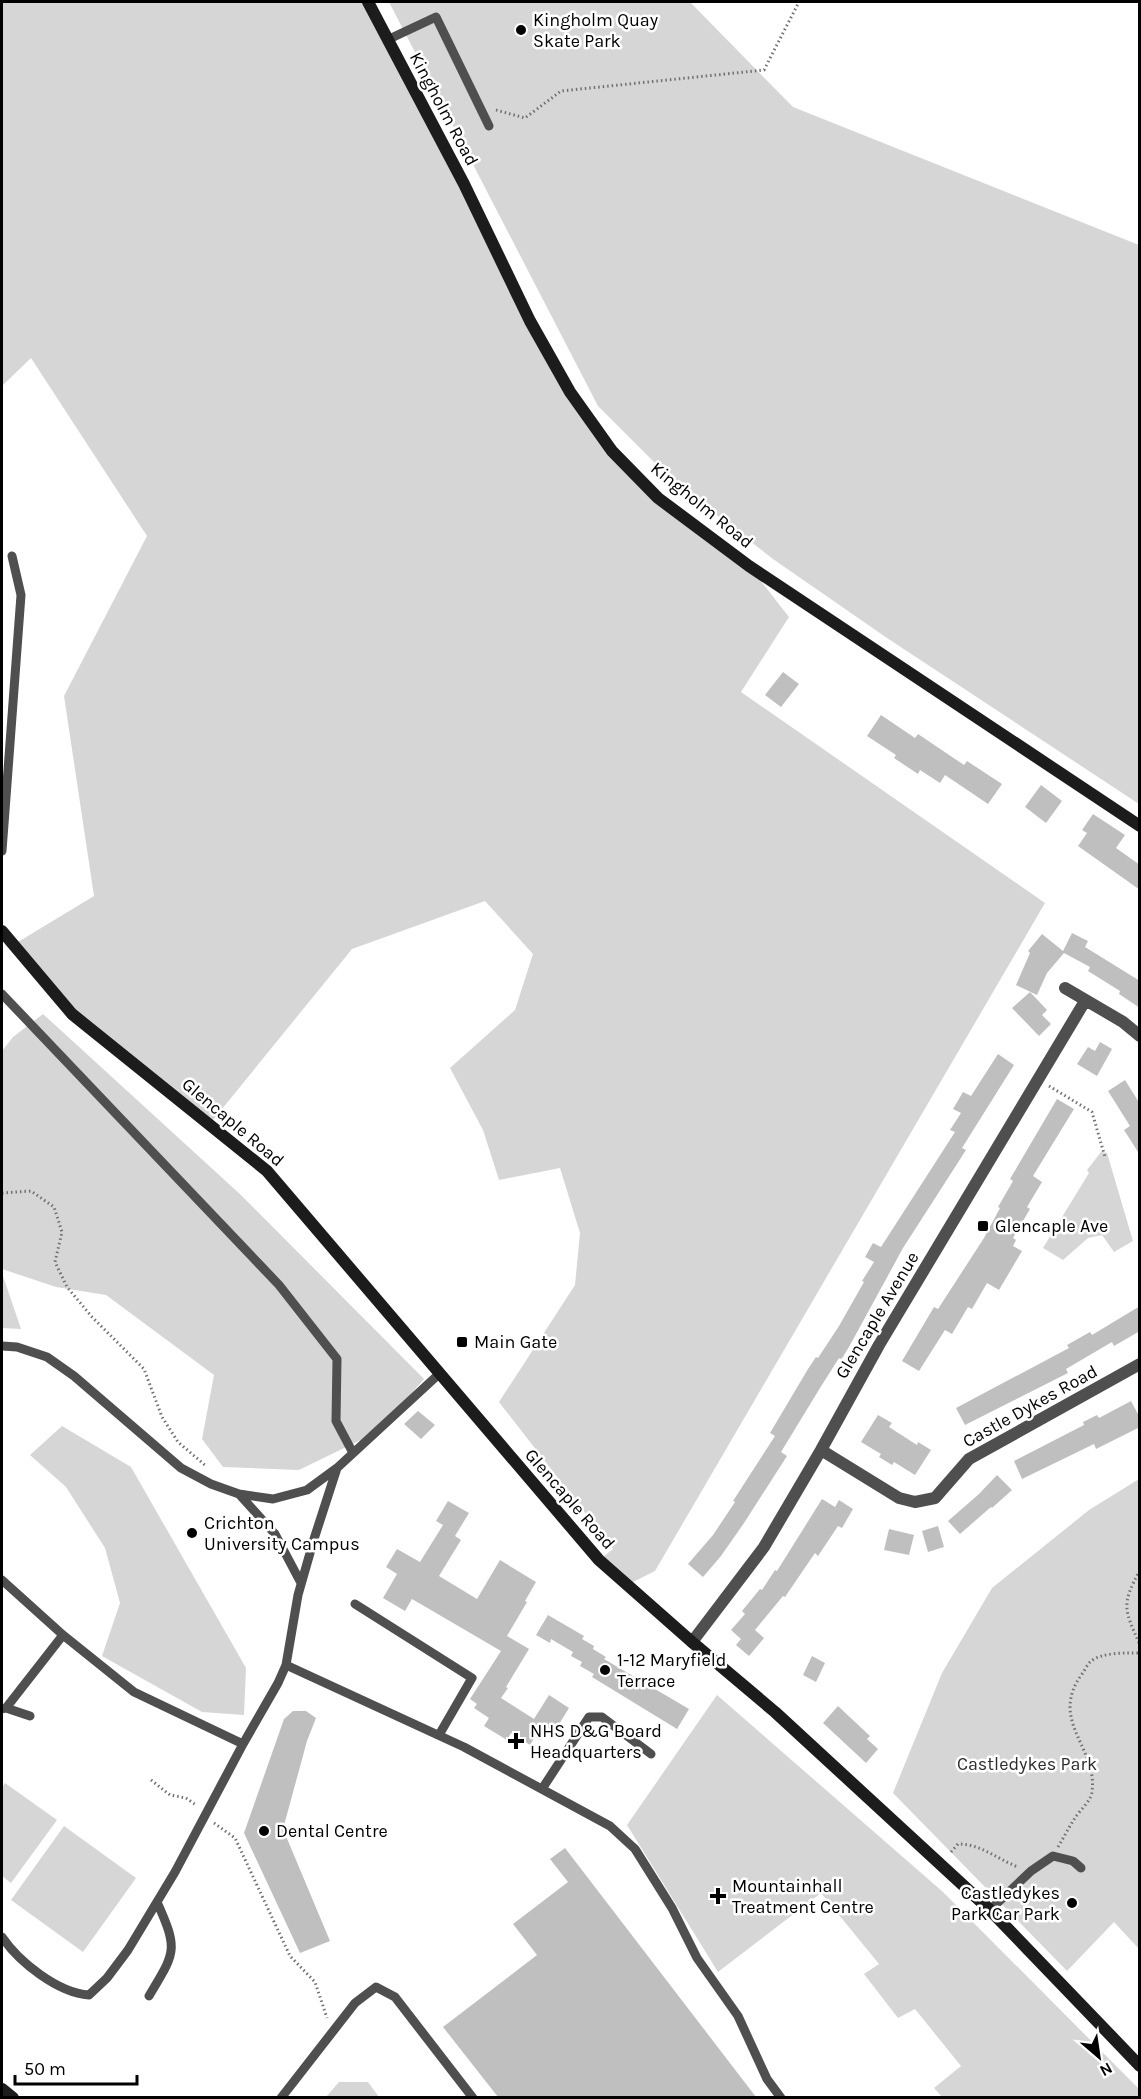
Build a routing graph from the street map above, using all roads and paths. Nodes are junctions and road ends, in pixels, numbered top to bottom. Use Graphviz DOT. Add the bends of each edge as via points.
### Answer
graph roads {
  1 [pos="368,2"];
  2 [pos="799,2"];
  3 [pos="387,40"];
  4 [pos="479,106"];
  5 [pos="489,126"];
  6 [pos="12,556"];
  7 [pos="1140,826"];
  8 [pos="2,851"];
  9 [pos="2,931"];
  10 [pos="1065,988"];
  11 [pos="2,994"];
  12 [pos="1085,1001"];
  13 [pos="1140,1036"];
  14 [pos="1038,1080"];
  15 [pos="1105,1157"];
  16 [pos="2,1193"];
  17 [pos="2,1346"];
  18 [pos="1140,1364"];
  19 [pos="439,1374"];
  20 [pos="821,1450"];
  21 [pos="353,1453"];
  22 [pos="337,1468"];
  23 [pos="213,1472"];
  24 [pos="239,1494"];
  25 [pos="1140,1570"];
  26 [pos="2,1580"];
  27 [pos="302,1583"];
  28 [pos="355,1604"];
  29 [pos="63,1635"];
  30 [pos="692,1642"];
  31 [pos="1140,1645"];
  32 [pos="1140,1653"];
  33 [pos="286,1665"];
  34 [pos="4,1708"];
  35 [pos="30,1716"];
  36 [pos="440,1736"];
  37 [pos="243,1744"];
  38 [pos="651,1754"];
  39 [pos="151,1780"];
  40 [pos="542,1789"];
  41 [pos="206,1814"];
  42 [pos="951,1852"];
  43 [pos="1053,1856"];
  44 [pos="1081,1868"];
  45 [pos="1031,1871"];
  46 [pos="157,1902"];
  47 [pos="990,1910"];
  48 [pos="2,1937"];
  49 [pos="149,1996"];
  50 [pos="332,2032"];
  51 [pos="1140,2066"];
  52 [pos="2,2089"];
  53 [pos="13,2097"];
  54 [pos="281,2097"];
  55 [pos="473,2097"];
  56 [pos="781,2097"];
  1 -- 3 [label="main road, Kingholm Road"];
  2 -- 4 [label="path" via="764,70 561,91 525,118"];
  3 -- 4 [label="lane" via="435,17"];
  3 -- 7 [label="main road, Kingholm Road" via="464,184 530,321 570,392 612,451 658,498 749,566"];
  4 -- 5 [label="lane"];
  6 -- 8 [label="lane" via="21,595"];
  9 -- 19 [label="main road, Glencaple Road" via="72,1014 267,1172"];
  10 -- 12 [label="street"];
  11 -- 21 [label="lane" via="279,1285 337,1359 336,1421"];
  12 -- 13 [label="street"];
  12 -- 14 [label="street, Glencaple Avenue"];
  14 -- 15 [label="path" via="1092,1112"];
  14 -- 20 [label="street, Glencaple Avenue" via="879,1345"];
  16 -- 23 [label="path" via="31,1191 54,1208 62,1232 55,1262 67,1287 144,1369 162,1417 178,1442"];
  17 -- 24 [label="lane" via="47,1357 181,1468"];
  18 -- 20 [label="street, Castle Dykes Road" via="969,1460 935,1498 915,1502 899,1498"];
  19 -- 21 [label="lane"];
  19 -- 30 [label="main road, Glencaple Road" via="599,1560"];
  20 -- 30 [label="street, Glencaple Avenue" via="764,1547"];
  21 -- 22 [label="lane"];
  22 -- 24 [label="lane" via="308,1490 273,1499"];
  22 -- 27 [label="lane"];
  24 -- 27 [label="lane" via="275,1534"];
  25 -- 31 [label="path" via="1125,1607"];
  26 -- 29 [label="lane"];
  27 -- 33 [label="lane"];
  28 -- 36 [label="lane" via="472,1678"];
  29 -- 34 [label="lane"];
  29 -- 37 [label="lane" via="134,1692"];
  30 -- 47 [label="main road, Glencaple Road" via="775,1712"];
  32 -- 43 [label="path" via="1116,1653 1091,1661 1072,1688 1071,1719 1088,1756 1092,1795"];
  33 -- 36 [label="lane"];
  33 -- 37 [label="lane"];
  34 -- 35 [label="lane"];
  36 -- 40 [label="lane"];
  37 -- 41 [label="lane"];
  38 -- 40 [label="lane" via="602,1717 589,1717"];
  39 -- 41 [label="path" via="170,1794 186,1798"];
  40 -- 56 [label="lane" via="610,1826 635,1849 697,1958 738,2016 767,2079"];
  41 -- 46 [label="lane"];
  41 -- 50 [label="path" via="235,1838 290,1956 315,1982"];
  42 -- 45 [label="path" via="958,1844 970,1844"];
  43 -- 44 [label="lane" via="1073,1861"];
  43 -- 45 [label="lane"];
  45 -- 47 [label="lane"];
  46 -- 48 [label="lane" via="128,1950 89,1995 76,1994 30,1968"];
  46 -- 49 [label="lane" via="168,1928 170,1961"];
  47 -- 51 [label="main road, Glencaple Road"];
  50 -- 54 [label="lane"];
  50 -- 55 [label="lane" via="355,2003 376,1987 395,1997"];
  52 -- 53 [label="main road"];
}
